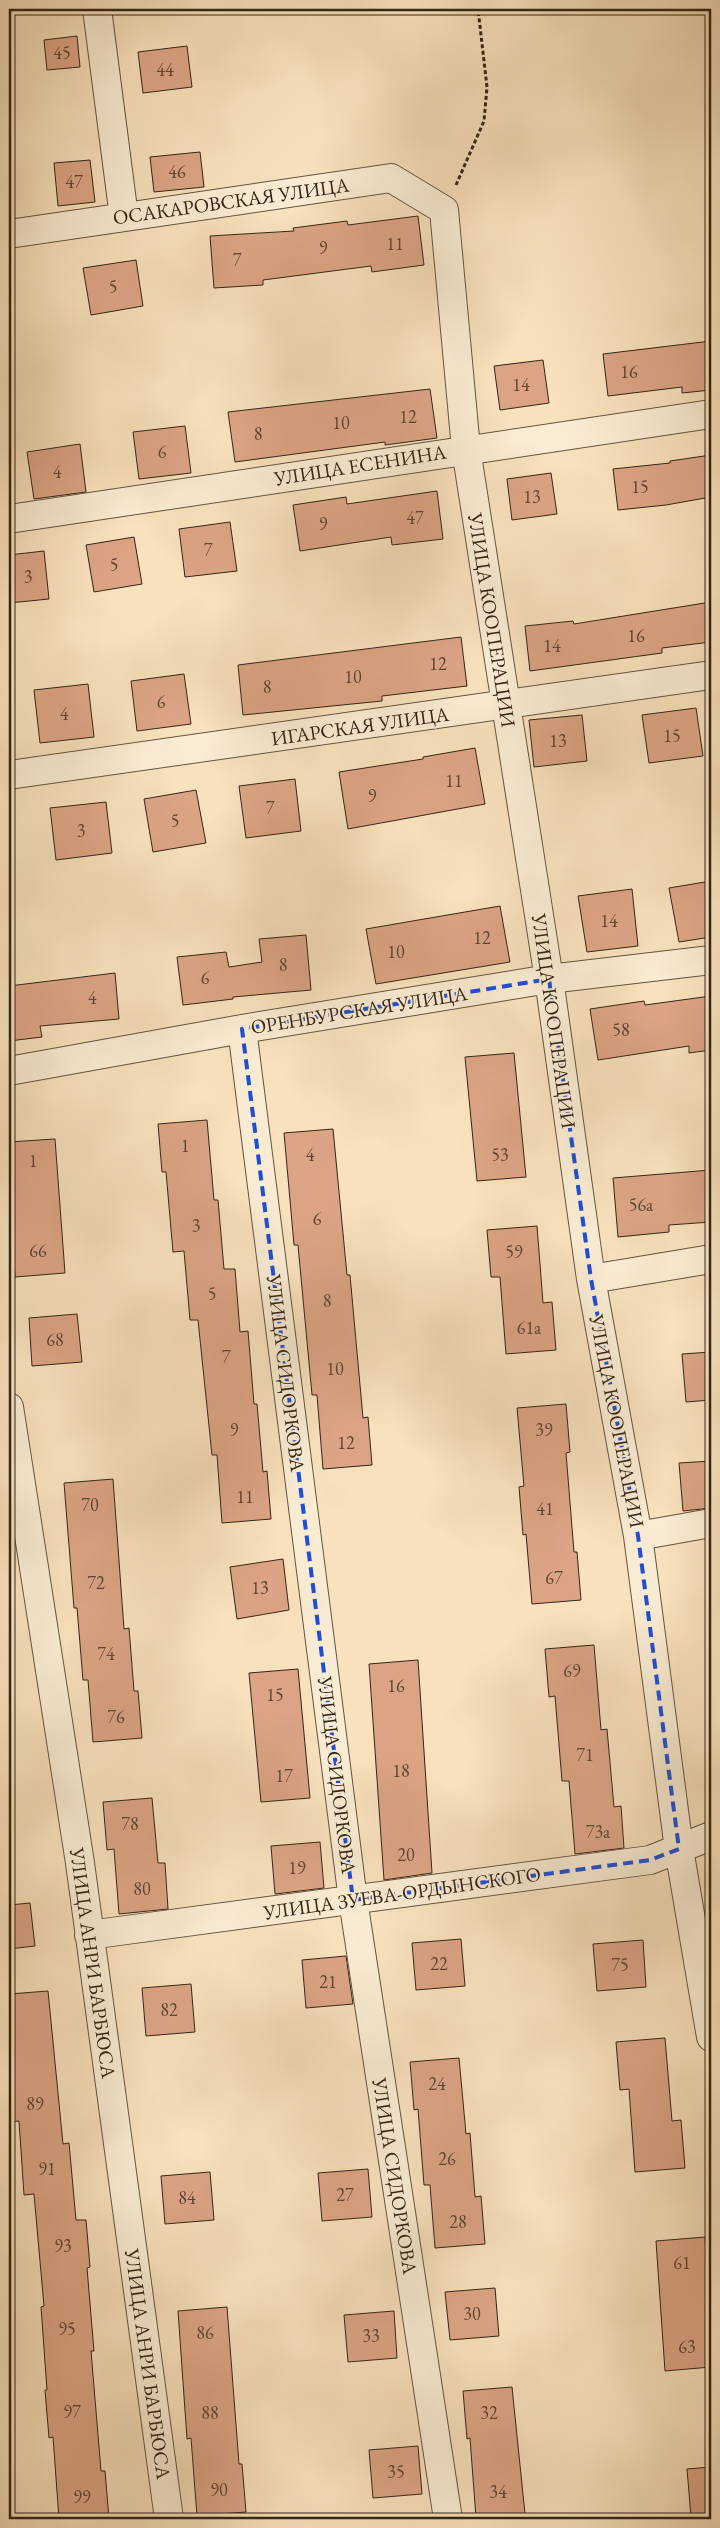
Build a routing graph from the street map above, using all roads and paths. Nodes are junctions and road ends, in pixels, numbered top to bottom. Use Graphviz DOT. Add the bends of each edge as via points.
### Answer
graph roads {
  1 [pos="97,9"];
  2 [pos="478,9"];
  3 [pos="444,210"];
  4 [pos="124,217"];
  5 [pos="9,234"];
  6 [pos="711,414"];
  7 [pos="466,449"];
  8 [pos="9,519"];
  9 [pos="711,675"];
  10 [pos="505,706"];
  11 [pos="9,774"];
  12 [pos="711,960"];
  13 [pos="549,979"];
  14 [pos="242,1029"];
  15 [pos="9,1071"];
  16 [pos="711,1259"];
  17 [pos="590,1279"];
  18 [pos="9,1408"];
  19 [pos="711,1523"];
  20 [pos="638,1536"];
  21 [pos="711,1836"];
  22 [pos="679,1849"];
  23 [pos="353,1900"];
  24 [pos="89,1935"];
  25 [pos="711,2037"];
  26 [pos="169,2519"];
  27 [pos="448,2519"];
  1 -- 4 [label="street"];
  2 -- 3 [label="path" via="487,87 484,121"];
  3 -- 4 [label="street, ОСАКАРОВСКАЯ УЛИЦА" via="391,178"];
  3 -- 7 [label="street, УЛИЦА КООПЕРАЦИИ"];
  4 -- 5 [label="street, ОСАКАРОВСКАЯ УЛИЦА"];
  6 -- 7 [label="street, УЛИЦА ЕСЕНИНА"];
  7 -- 8 [label="street, УЛИЦА ЕСЕНИНА"];
  7 -- 10 [label="street, УЛИЦА КООПЕРАЦИИ"];
  9 -- 10 [label="street, ИГАРСКАЯ УЛИЦА"];
  10 -- 11 [label="street, ИГАРСКАЯ УЛИЦА"];
  10 -- 13 [label="street, УЛИЦА КООПЕРАЦИИ"];
  12 -- 13 [label="street, ОРЕНБУРСКАЯ УЛИЦА"];
  13 -- 14 [label="street, ОРЕНБУРСКАЯ УЛИЦА"];
  13 -- 17 [label="street, УЛИЦА КООПЕРАЦИИ"];
  14 -- 15 [label="street, ОРЕНБУРСКАЯ УЛИЦА"];
  14 -- 23 [label="street, УЛИЦА СИДОРКОВА"];
  16 -- 17 [label="street"];
  17 -- 20 [label="street, УЛИЦА КООПЕРАЦИИ"];
  18 -- 24 [label="street, УЛИЦА АНРИ БАРБЮСА"];
  19 -- 20 [label="street"];
  20 -- 22 [label="street, УЛИЦА КООПЕРАЦИИ"];
  21 -- 22 [label="street, УЛИЦА ЗУЕВА-ОРДЫНСКОГО"];
  22 -- 23 [label="street, УЛИЦА ЗУЕВА-ОРДЫНСКОГО" via="650,1860"];
  22 -- 25 [label="street, УЛИЦА КООПЕРАЦИИ"];
  23 -- 24 [label="street, УЛИЦА ЗУЕВА-ОРДЫНСКОГО"];
  23 -- 27 [label="street, УЛИЦА СИДОРКОВА"];
  24 -- 26 [label="street, УЛИЦА АНРИ БАРБЮСА"];
}
